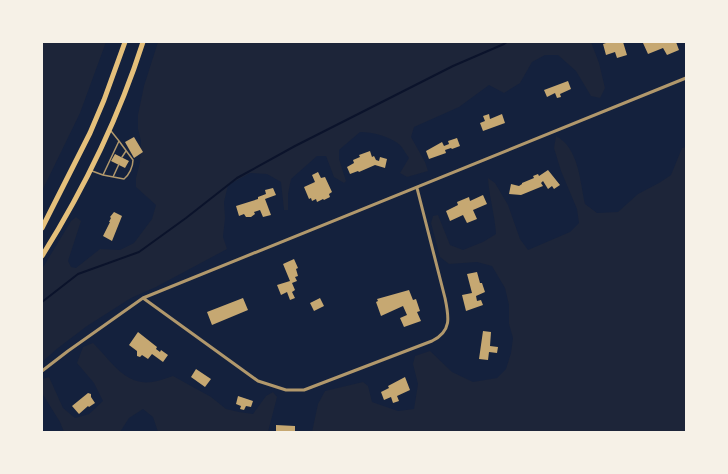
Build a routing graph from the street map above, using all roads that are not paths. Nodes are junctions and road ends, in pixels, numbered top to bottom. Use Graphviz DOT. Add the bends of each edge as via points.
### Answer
graph roads {
  1 [pos="125,42"];
  2 [pos="143,42"];
  3 [pos="686,78"];
  4 [pos="109,129"];
  5 [pos="119,141"];
  6 [pos="126,150"];
  7 [pos="122,157"];
  8 [pos="119,164"];
  9 [pos="90,171"];
  10 [pos="103,175"];
  11 [pos="113,177"];
  12 [pos="417,188"];
  13 [pos="42,228"];
  14 [pos="42,256"];
  15 [pos="143,298"];
  16 [pos="42,371"];
  1 -- 13 [label="highway" via="90,133"];
  2 -- 4 [label="highway"];
  3 -- 12 [label="street"];
  4 -- 5 [label="lane"];
  4 -- 9 [label="highway"];
  5 -- 6 [label="lane"];
  5 -- 10 [label="lane"];
  6 -- 7 [label="lane"];
  6 -- 11 [label="lane" via="133,164 130,171 124,180"];
  8 -- 11 [label="lane"];
  9 -- 10 [label="lane"];
  9 -- 14 [label="highway"];
  10 -- 11 [label="lane"];
  12 -- 15 [label="street"];
  12 -- 15 [label="street" via="448,316 444,333 432,341 304,390 286,390 258,381"];
  15 -- 16 [label="street"];
}
